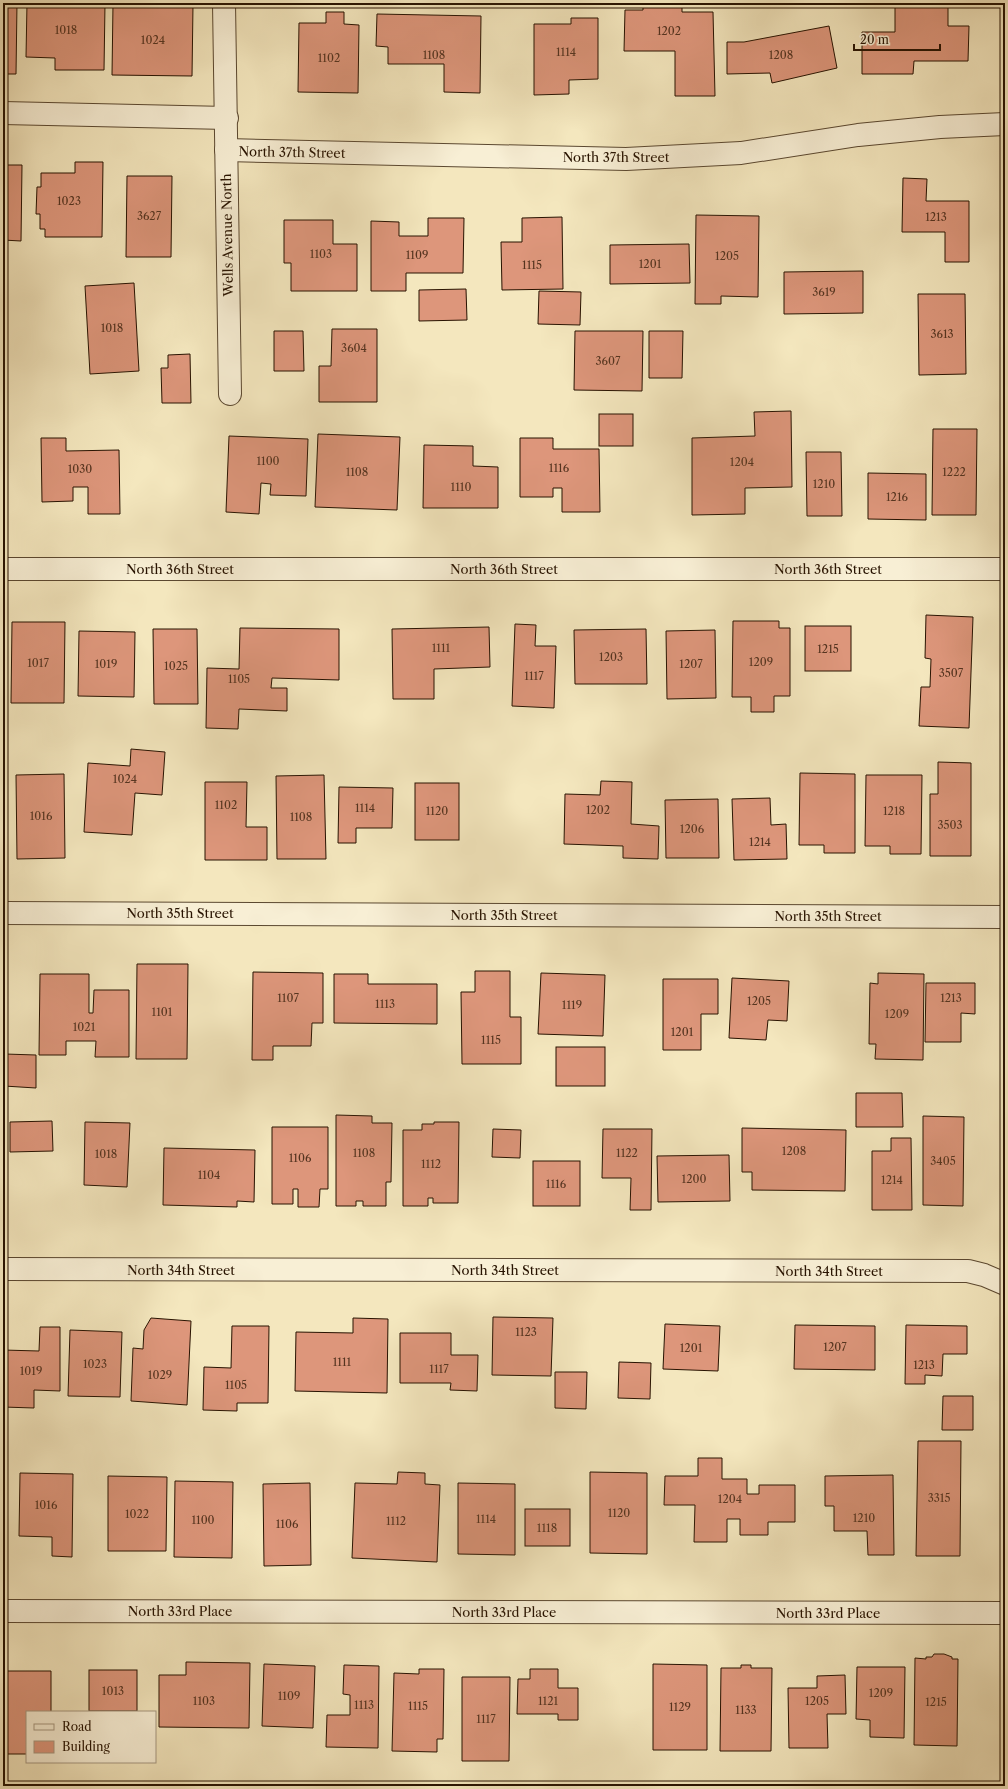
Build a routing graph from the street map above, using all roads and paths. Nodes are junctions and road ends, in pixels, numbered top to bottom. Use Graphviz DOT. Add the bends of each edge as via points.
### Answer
graph roads {
  1 [pos="224,3"];
  2 [pos="3,114"];
  3 [pos="227,118"];
  4 [pos="1005,124"];
  5 [pos="226,150"];
  6 [pos="230,394"];
  7 [pos="3,569"];
  8 [pos="1005,569"];
  9 [pos="3,913"];
  10 [pos="1005,917"];
  11 [pos="3,1269"];
  12 [pos="1005,1284"];
  13 [pos="3,1611"];
  14 [pos="1005,1613"];
  1 -- 3 [label="street, Wells Avenue North"];
  2 -- 3 [label="street"];
  3 -- 5 [label="street, Wells Avenue North"];
  4 -- 5 [label="street, North 37th Street" via="858,135 742,153 626,159"];
  5 -- 6 [label="street, Wells Avenue North"];
  7 -- 8 [label="street, North 36th Street"];
  9 -- 10 [label="street, North 35th Street"];
  11 -- 12 [label="street, North 34th Street" via="968,1271"];
  13 -- 14 [label="street, North 33rd Place"];
}
